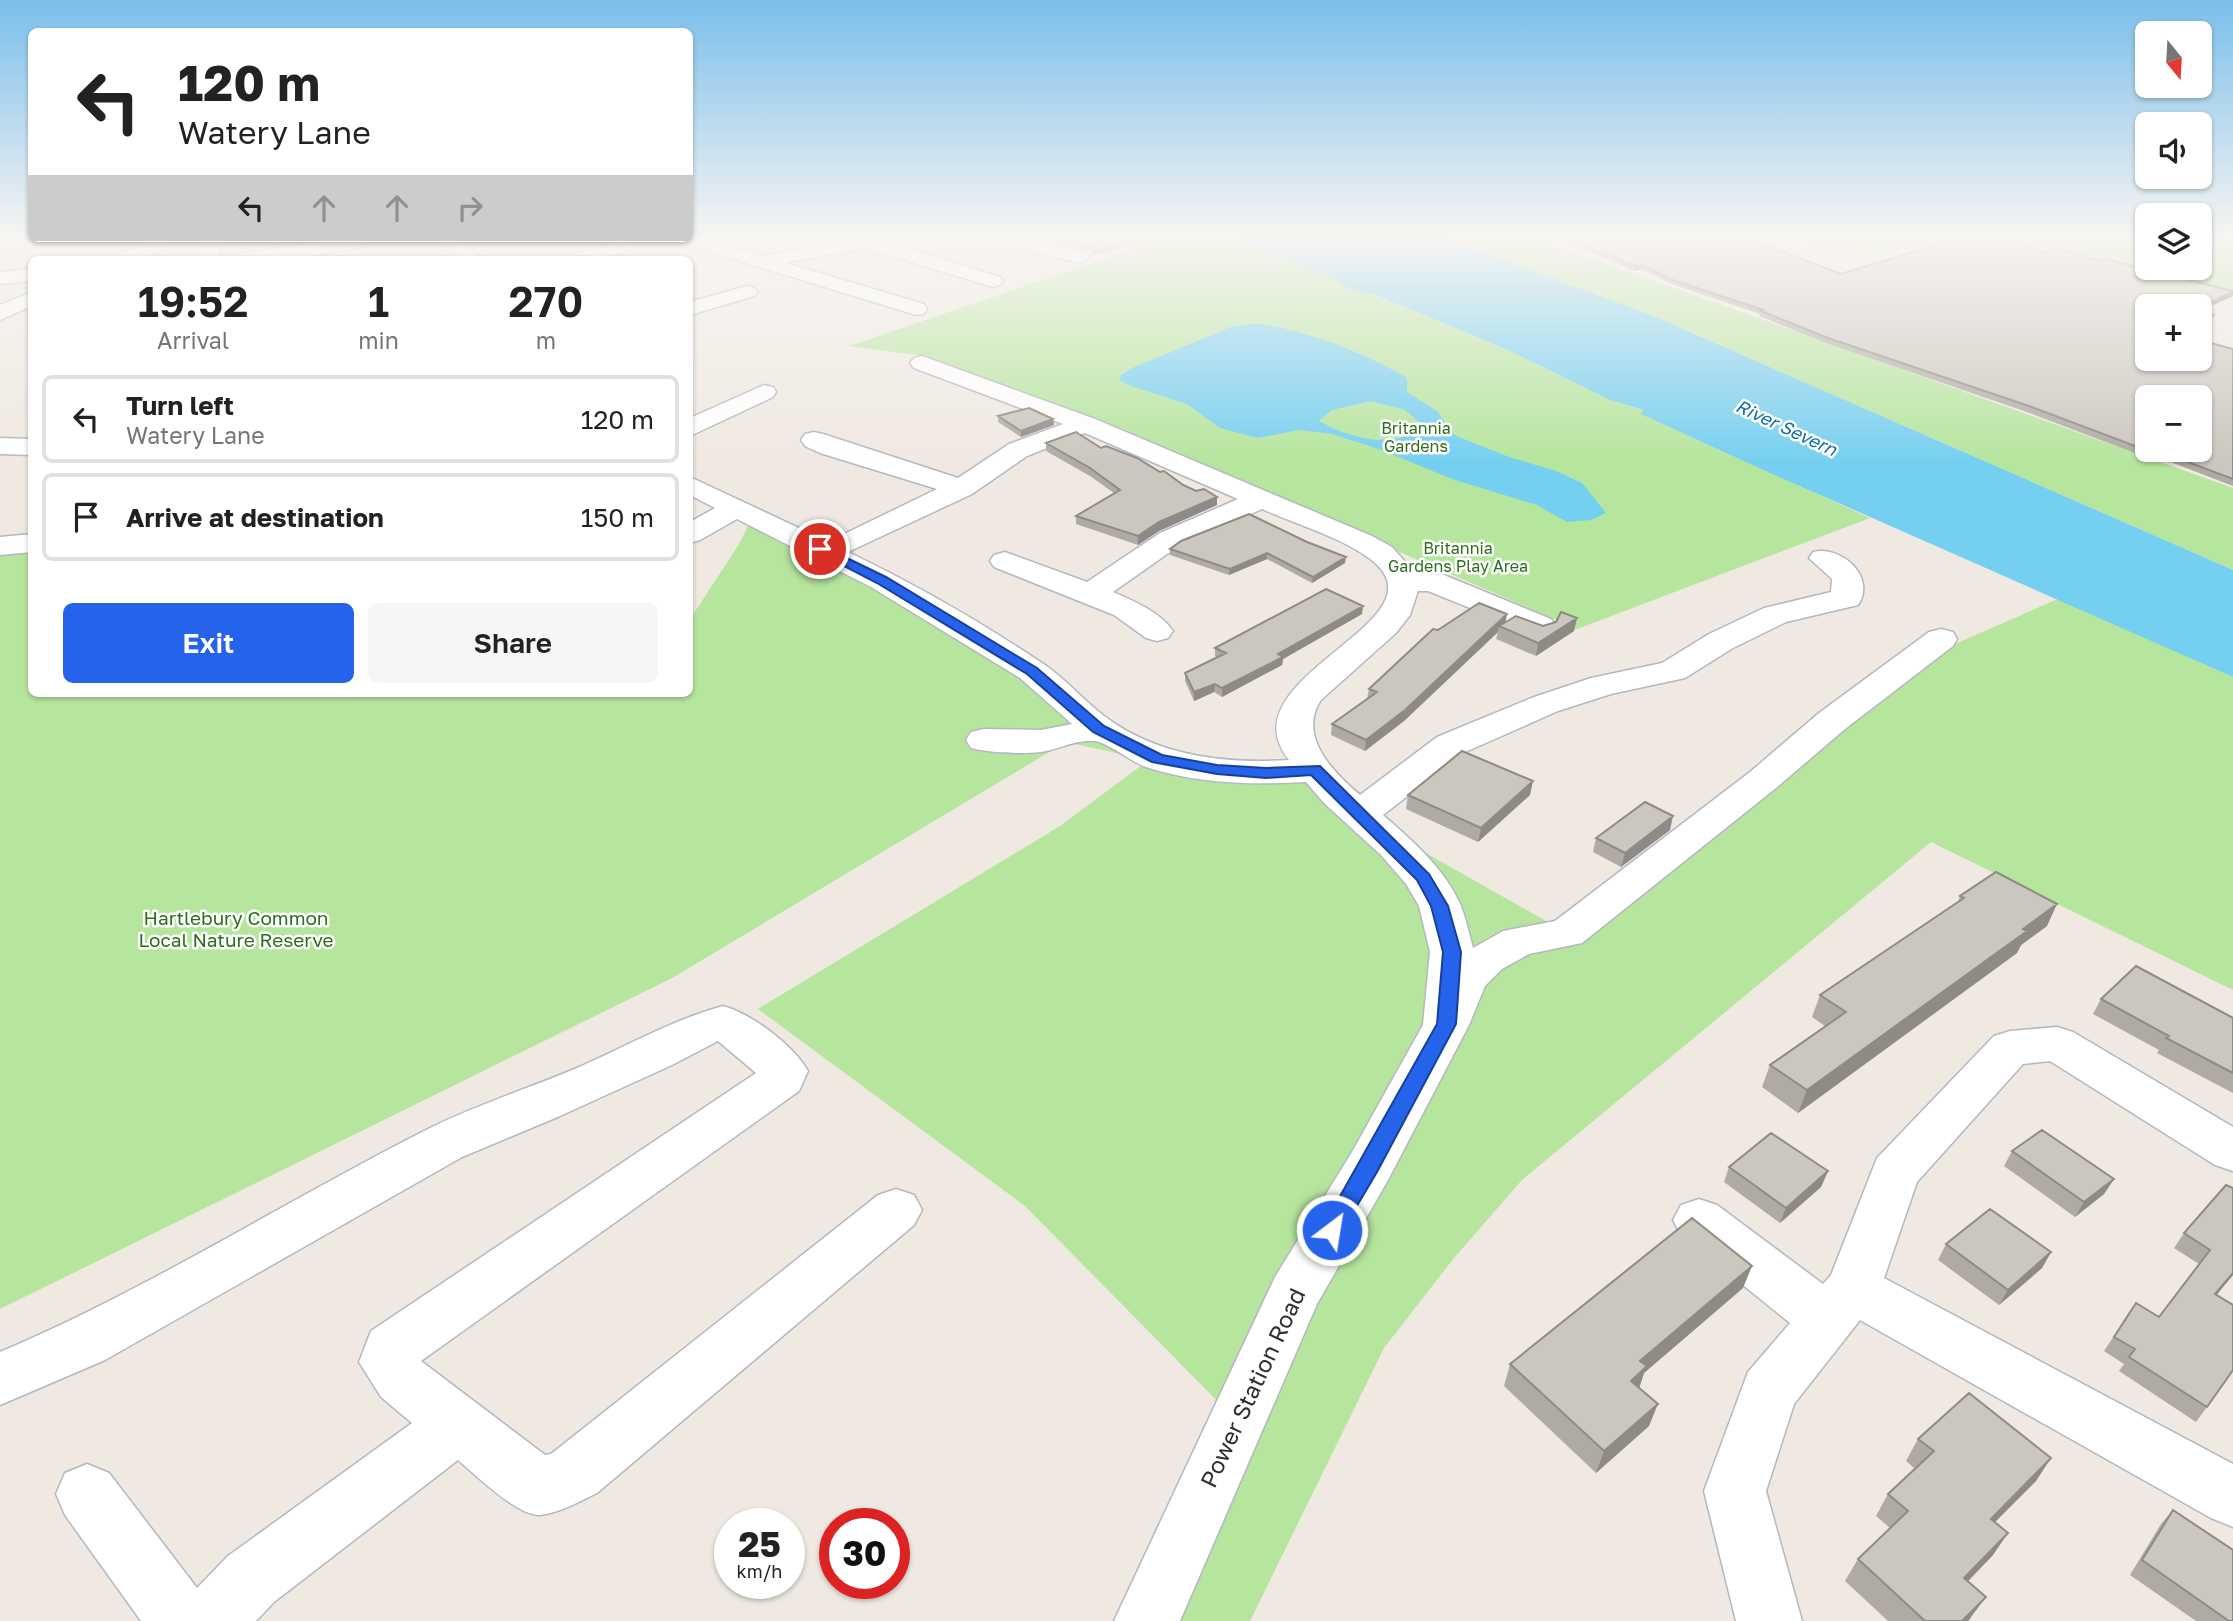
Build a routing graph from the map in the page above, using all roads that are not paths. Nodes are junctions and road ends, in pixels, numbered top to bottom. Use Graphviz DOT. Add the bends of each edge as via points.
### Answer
graph roads {
  1 [pos="0,319"];
  2 [pos="0,332"];
  3 [pos="922,363"];
  4 [pos="764,392"];
  5 [pos="1086,424"];
  6 [pos="693,427"];
  7 [pos="814,440"];
  8 [pos="0,446"];
  9 [pos="28,447"];
  10 [pos="693,486"];
  11 [pos="962,488"];
  12 [pos="927,491"];
  13 [pos="1262,499"];
  14 [pos="736,508"];
  15 [pos="693,532"];
  16 [pos="28,543"];
  17 [pos="0,546"];
  18 [pos="1824,558"];
  19 [pos="1004,561"];
  20 [pos="1402,581"];
  21 [pos="1092,593"];
  22 [pos="1540,626"];
  23 [pos="1157,631"];
  24 [pos="1941,639"];
  25 [pos="1099,729"];
  26 [pos="984,740"];
  27 [pos="1315,770"];
  28 [pos="1359,815"];
  29 [pos="1446,1024"];
  30 [pos="2233,1151"];
  31 [pos="896,1210"];
  32 [pos="1699,1220"];
  33 [pos="1841,1304"];
  34 [pos="0,1379"];
  35 [pos="458,1424"];
  36 [pos="88,1494"];
  37 [pos="2233,1497"];
  38 [pos="181,1621"];
  39 [pos="211,1621"];
  40 [pos="1147,1621"];
  41 [pos="1769,1621"];
  1 -- 2 [label="street" via="15,325"];
  3 -- 5 [label="street"];
  4 -- 6 [label="street"];
  5 -- 11 [label="street" via="1018,450"];
  5 -- 13 [label="street"];
  7 -- 12 [label="street"];
  8 -- 9 [label="street"];
  10 -- 14 [label="street"];
  11 -- 12 [label="street"];
  11 -- 12 [label="street" via="907,493 840,535"];
  13 -- 20 [label="street" via="1381,553"];
  13 -- 21 [label="street" via="1170,539"];
  14 -- 15 [label="street"];
  14 -- 25 [label="street" via="882,580 1032,671"];
  16 -- 17 [label="street"];
  18 -- 28 [label="street" via="1847,576 1847,598 1775,615 1673,671 1603,685 1450,745"];
  19 -- 21 [label="street"];
  20 -- 22 [label="street" via="1433,582"];
  20 -- 27 [label="street" via="1389,622 1308,693 1294,712 1296,745"];
  21 -- 23 [label="street" via="1125,608"];
  24 -- 29 [label="street" via="1567,933 1518,941 1487,959 1466,978"];
  25 -- 26 [label="street" via="1041,741"];
  25 -- 27 [label="street" via="1157,759 1217,770"];
  27 -- 28 [label="street, Power Station Road"];
  28 -- 29 [label="street, Power Station Road" via="1423,877 1440,906 1452,952"];
  29 -- 40 [label="street, Power Station Road" via="1294,1294"];
  30 -- 33 [label="street" via="2057,1044 2010,1048 1895,1172"];
  31 -- 35 [label="street" via="576,1473 537,1486"];
  32 -- 33 [label="street"];
  33 -- 37 [label="street"];
  33 -- 41 [label="street" via="1769,1391 1735,1491"];
  34 -- 35 [label="street" via="85,1342 183,1290 444,1143 556,1098 706,1027 723,1022 736,1030 784,1071 782,1079 391,1349 388,1362 401,1379"];
  35 -- 39 [label="street" via="251,1579"];
  36 -- 38 [label="street"];
}
